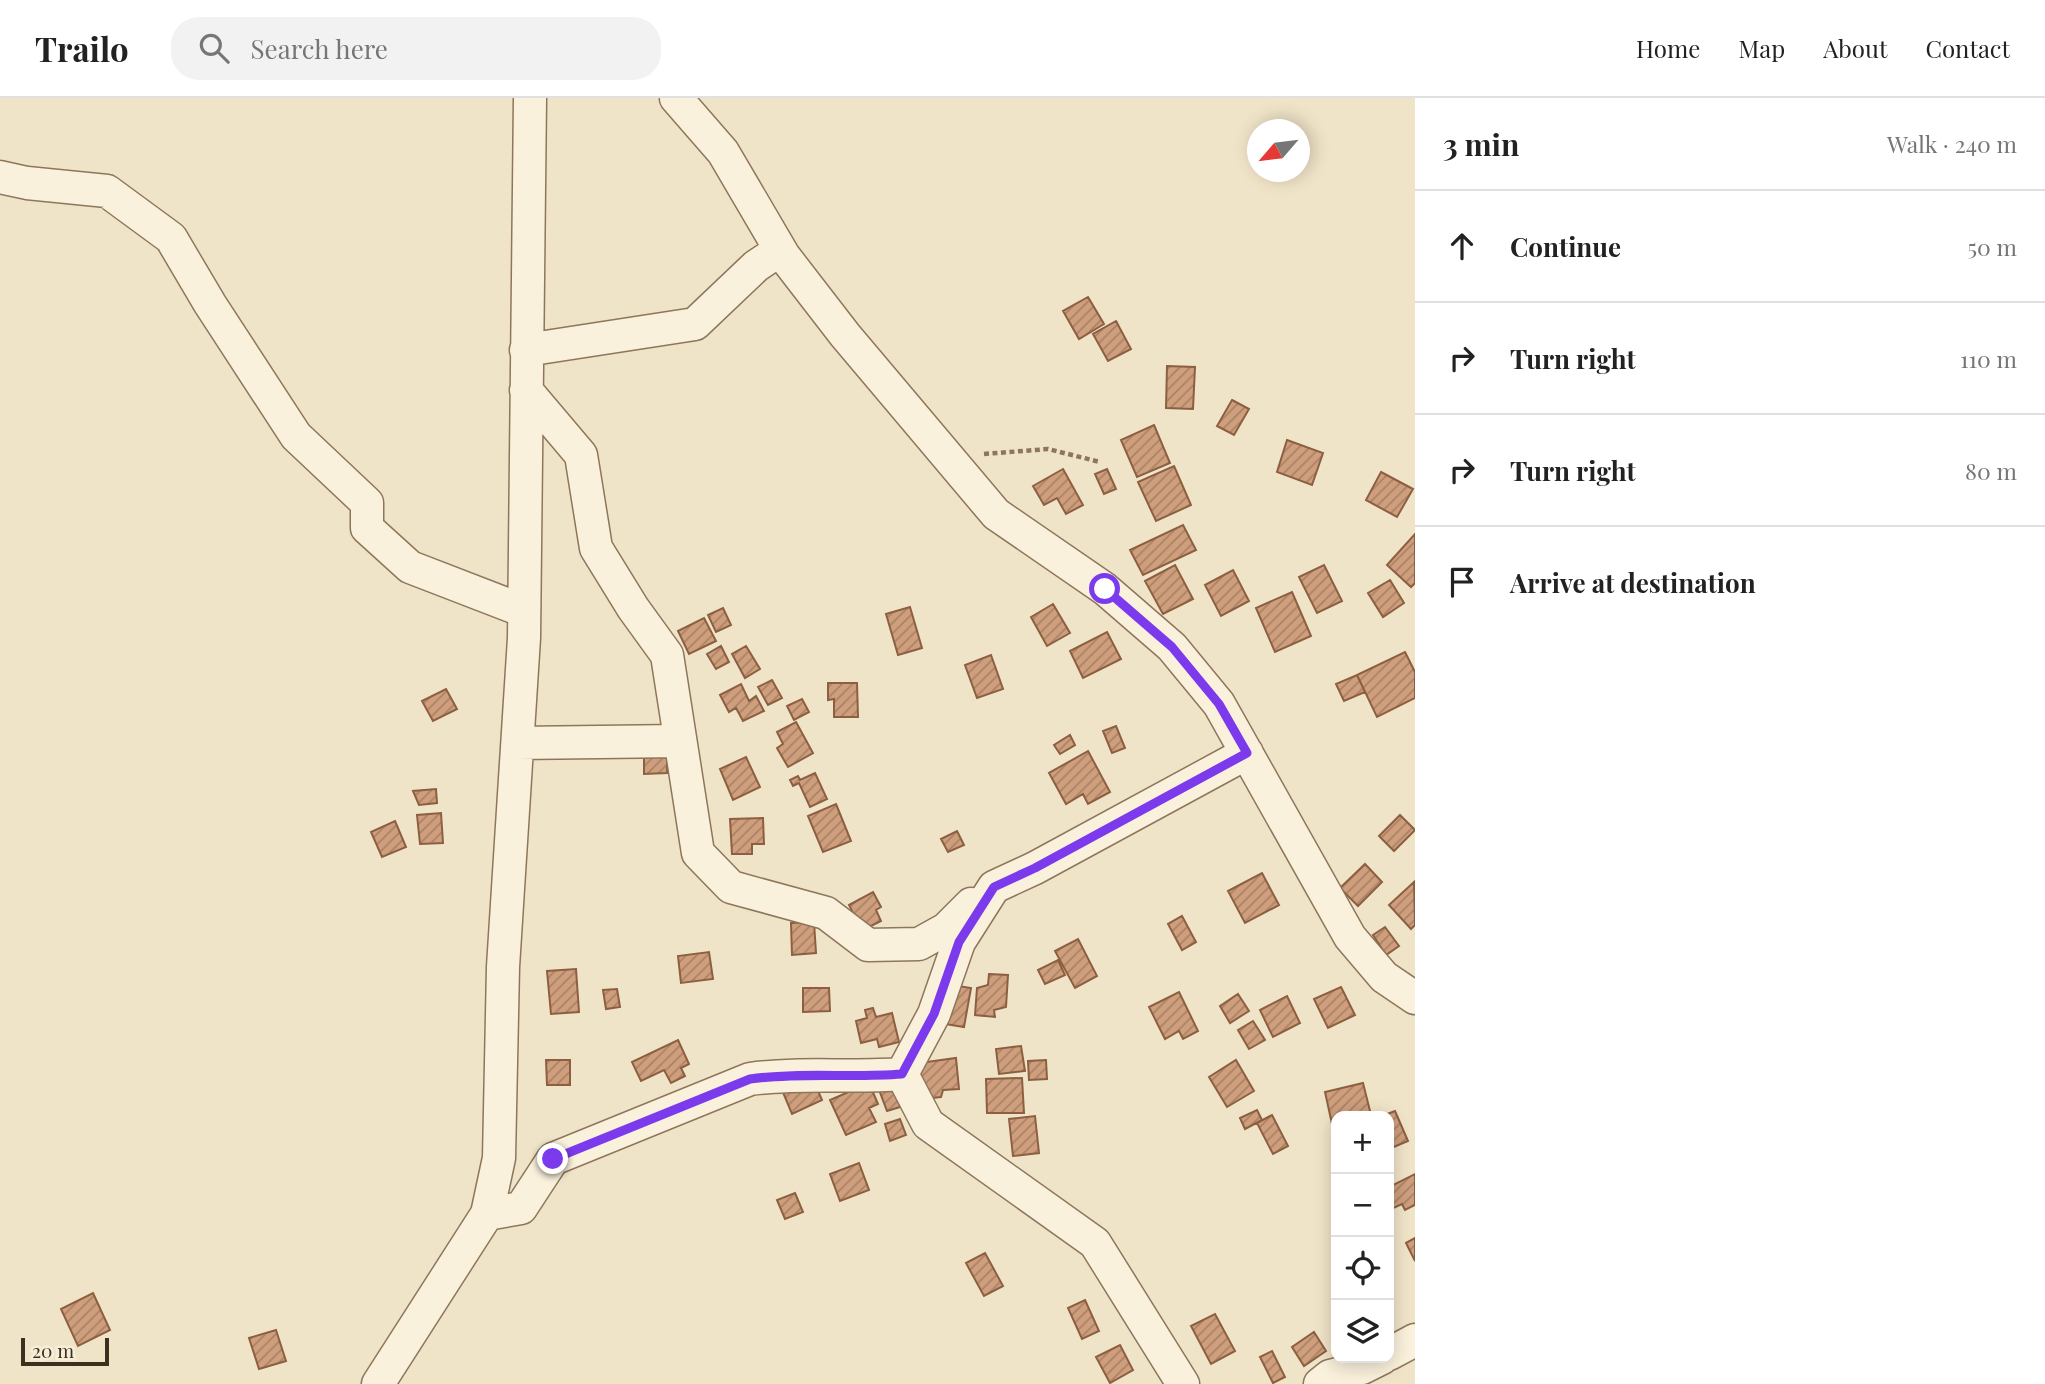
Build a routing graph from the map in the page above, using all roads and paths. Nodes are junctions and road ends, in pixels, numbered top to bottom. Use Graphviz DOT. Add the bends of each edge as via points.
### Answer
graph roads {
  1 [pos="530,98"];
  2 [pos="676,98"];
  3 [pos="14,180"];
  4 [pos="0,200"];
  5 [pos="780,250"];
  6 [pos="526,350"];
  7 [pos="526,390"];
  8 [pos="948,456"];
  9 [pos="1100,462"];
  10 [pos="524,611"];
  11 [pos="680,741"];
  12 [pos="517,743"];
  13 [pos="1247,753"];
  14 [pos="994,887"];
  15 [pos="1415,998"];
  16 [pos="902,1074"];
  17 [pos="487,1214"];
  18 [pos="1415,1340"];
  19 [pos="1394,1351"];
  20 [pos="1372,1363"];
  21 [pos="378,1384"];
  22 [pos="1183,1384"];
  23 [pos="1320,1384"];
  1 -- 6 [label="street"];
  2 -- 5 [label="street" via="723,152"];
  3 -- 4 [label="street"];
  3 -- 10 [label="street" via="107,191 171,238 296,436 367,503 367,528 410,567"];
  5 -- 6 [label="street" via="756,265 695,324"];
  5 -- 8 [label="street"];
  6 -- 7 [label="street"];
  7 -- 10 [label="street"];
  7 -- 11 [label="street" via="581,455 596,548 667,655"];
  8 -- 9 [label="path" via="1048,449"];
  8 -- 13 [label="street" via="996,514 1105,589 1172,647 1219,704"];
  10 -- 12 [label="street"];
  11 -- 12 [label="street"];
  11 -- 14 [label="street" via="698,853 731,887 826,913 868,945 919,944 946,929 986,889"];
  12 -- 17 [label="street" via="503,967 499,1158"];
  13 -- 14 [label="street"];
  13 -- 15 [label="street" via="1350,937 1384,977"];
  14 -- 16 [label="street" via="959,942 934,1014"];
  16 -- 17 [label="street" via="781,1074 750,1079 553,1159 521,1208"];
  16 -- 22 [label="street" via="928,1124 1094,1243"];
  17 -- 21 [label="street"];
  18 -- 19 [label="street"];
  20 -- 23 [label="street" via="1330,1376"];
}
